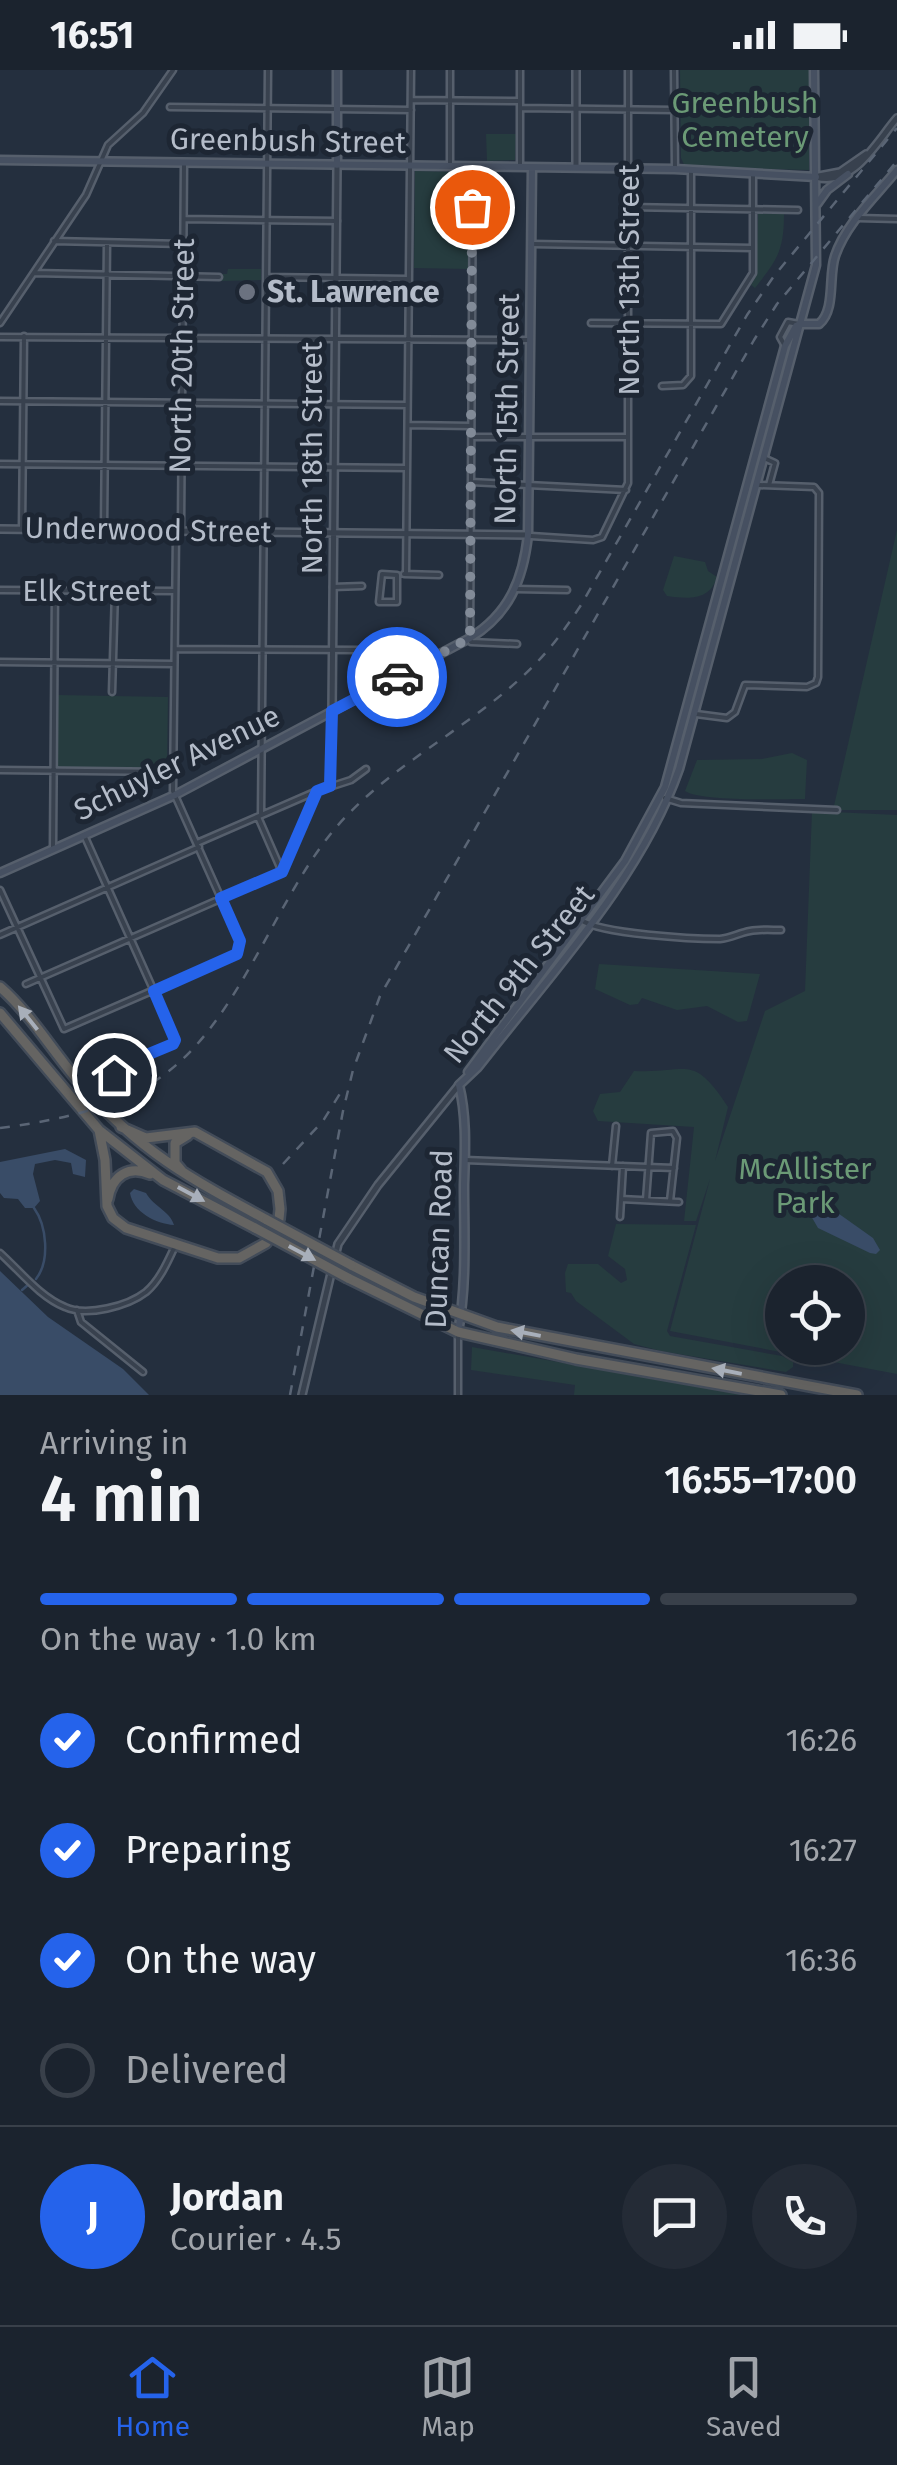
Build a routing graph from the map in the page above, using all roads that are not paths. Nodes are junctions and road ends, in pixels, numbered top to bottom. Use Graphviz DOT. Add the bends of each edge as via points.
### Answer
graph roads {
  1 [pos="173,70"];
  2 [pos="268,70"];
  3 [pos="338,70"];
  4 [pos="411,70"];
  5 [pos="450,70"];
  6 [pos="520,70"];
  7 [pos="576,70"];
  8 [pos="628,70"];
  9 [pos="674,70"];
  10 [pos="814,70"];
  11 [pos="411,100"];
  12 [pos="450,100"];
  13 [pos="520,105"];
  14 [pos="170,107"];
  15 [pos="268,108"];
  16 [pos="576,108"];
  17 [pos="338,109"];
  18 [pos="411,110"];
  19 [pos="628,110"];
  20 [pos="674,110"];
  21 [pos="897,118"];
  22 [pos="866,154"];
  23 [pos="0,160"];
  24 [pos="99,161"];
  25 [pos="184,162"];
  26 [pos="268,164"];
  27 [pos="337,164"];
  28 [pos="411,166"];
  29 [pos="450,166"];
  30 [pos="473,167"];
  31 [pos="520,168"];
  32 [pos="532,168"];
  33 [pos="576,168"];
  34 [pos="629,169"];
  35 [pos="675,170"];
  36 [pos="897,170"];
  37 [pos="691,172"];
  38 [pos="752,173"];
  39 [pos="848,174"];
  40 [pos="816,177"];
  41 [pos="816,205"];
  42 [pos="629,207"];
  43 [pos="691,208"];
  44 [pos="752,209"];
  45 [pos="798,210"];
  46 [pos="858,218"];
  47 [pos="184,219"];
  48 [pos="897,219"];
  49 [pos="266,220"];
  50 [pos="337,221"];
  51 [pos="54,241"];
  52 [pos="107,243"];
  53 [pos="183,244"];
  54 [pos="531,244"];
  55 [pos="629,246"];
  56 [pos="691,247"];
  57 [pos="752,248"];
  58 [pos="32,274"];
  59 [pos="107,274"];
  60 [pos="183,277"];
  61 [pos="219,277"];
  62 [pos="267,277"];
  63 [pos="336,278"];
  64 [pos="409,280"];
  65 [pos="0,323"];
  66 [pos="591,323"];
  67 [pos="629,324"];
  68 [pos="798,324"];
  69 [pos="691,325"];
  70 [pos="0,336"];
  71 [pos="24,336"];
  72 [pos="105,338"];
  73 [pos="182,338"];
  74 [pos="266,340"];
  75 [pos="335,340"];
  76 [pos="530,340"];
  77 [pos="408,341"];
  78 [pos="472,341"];
  79 [pos="662,386"];
  80 [pos="0,401"];
  81 [pos="23,401"];
  82 [pos="104,402"];
  83 [pos="182,403"];
  84 [pos="266,404"];
  85 [pos="336,404"];
  86 [pos="408,405"];
  87 [pos="408,425"];
  88 [pos="471,426"];
  89 [pos="471,436"];
  90 [pos="529,436"];
  91 [pos="628,437"];
  92 [pos="764,458"];
  93 [pos="0,464"];
  94 [pos="23,464"];
  95 [pos="104,464"];
  96 [pos="181,466"];
  97 [pos="334,467"];
  98 [pos="266,468"];
  99 [pos="406,468"];
  100 [pos="471,482"];
  101 [pos="528,485"];
  102 [pos="753,485"];
  103 [pos="770,485"];
  104 [pos="626,490"];
  105 [pos="0,529"];
  106 [pos="22,529"];
  107 [pos="104,530"];
  108 [pos="179,531"];
  109 [pos="265,532"];
  110 [pos="334,532"];
  111 [pos="406,534"];
  112 [pos="471,534"];
  113 [pos="528,535"];
  114 [pos="397,574"];
  115 [pos="406,574"];
  116 [pos="439,575"];
  117 [pos="362,586"];
  118 [pos="333,587"];
  119 [pos="516,589"];
  120 [pos="0,590"];
  121 [pos="55,590"];
  122 [pos="566,590"];
  123 [pos="115,591"];
  124 [pos="175,592"];
  125 [pos="470,638"];
  126 [pos="517,644"];
  127 [pos="174,648"];
  128 [pos="264,649"];
  129 [pos="332,650"];
  130 [pos="361,650"];
  131 [pos="0,662"];
  132 [pos="54,662"];
  133 [pos="114,663"];
  134 [pos="174,664"];
  135 [pos="112,692"];
  136 [pos="332,711"];
  137 [pos="690,713"];
  138 [pos="262,748"];
  139 [pos="366,769"];
  140 [pos="0,770"];
  141 [pos="53,770"];
  142 [pos="172,772"];
  143 [pos="330,786"];
  144 [pos="317,791"];
  145 [pos="176,795"];
  146 [pos="664,798"];
  147 [pos="838,810"];
  148 [pos="260,816"];
  149 [pos="84,835"];
  150 [pos="198,845"];
  151 [pos="53,849"];
  152 [pos="282,872"];
  153 [pos="0,873"];
  154 [pos="108,888"];
  155 [pos="0,890"];
  156 [pos="221,898"];
  157 [pos="585,922"];
  158 [pos="18,928"];
  159 [pos="781,930"];
  160 [pos="0,935"];
  161 [pos="130,939"];
  162 [pos="41,978"];
  163 [pos="26,984"];
  164 [pos="0,987"];
  165 [pos="154,991"];
  166 [pos="0,1012"];
  167 [pos="114,1075"];
  168 [pos="459,1085"];
  169 [pos="616,1126"];
  170 [pos="121,1127"];
  171 [pos="98,1130"];
  172 [pos="195,1132"];
  173 [pos="465,1160"];
  174 [pos="612,1166"];
  175 [pos="623,1166"];
  176 [pos="649,1166"];
  177 [pos="674,1168"];
  178 [pos="186,1176"];
  179 [pos="164,1180"];
  180 [pos="621,1199"];
  181 [pos="646,1200"];
  182 [pos="670,1202"];
  183 [pos="679,1202"];
  184 [pos="107,1206"];
  185 [pos="620,1217"];
  186 [pos="176,1245"];
  187 [pos="0,1253"];
  188 [pos="76,1310"];
  189 [pos="461,1317"];
  190 [pos="458,1332"];
  191 [pos="143,1372"];
  192 [pos="302,1395"];
  193 [pos="458,1395"];
  194 [pos="781,1395"];
  195 [pos="857,1395"];
  1 -- 24 [label="street"];
  2 -- 15 [label="street"];
  3 -- 17 [label="main road, North 18th Street"];
  4 -- 11 [label="street"];
  5 -- 12 [label="street"];
  6 -- 13 [label="street"];
  7 -- 16 [label="street"];
  8 -- 19 [label="street, North 13th Street"];
  9 -- 20 [label="street"];
  10 -- 40 [label="main road, North 9th Street"];
  11 -- 12 [label="street"];
  11 -- 18 [label="street"];
  12 -- 13 [label="street"];
  12 -- 29 [label="street"];
  13 -- 16 [label="street"];
  13 -- 31 [label="street"];
  14 -- 15 [label="street"];
  15 -- 17 [label="street"];
  15 -- 26 [label="street"];
  16 -- 19 [label="street"];
  16 -- 33 [label="street"];
  17 -- 18 [label="street"];
  17 -- 27 [label="main road, North 18th Street"];
  18 -- 28 [label="street"];
  19 -- 20 [label="street"];
  19 -- 34 [label="street, North 13th Street"];
  20 -- 35 [label="street"];
  21 -- 22 [label="street"];
  22 -- 39 [label="street"];
  22 -- 40 [label="street" via="840,172"];
  23 -- 24 [label="main road, Greenbush Street"];
  24 -- 25 [label="main road, Greenbush Street"];
  24 -- 51 [label="street" via="86,195"];
  25 -- 26 [label="main road, Greenbush Street"];
  25 -- 47 [label="street, North 20th Street"];
  26 -- 27 [label="main road, Greenbush Street"];
  26 -- 49 [label="street"];
  27 -- 28 [label="main road, Greenbush Street"];
  27 -- 50 [label="street, North 18th Street"];
  28 -- 29 [label="main road, Greenbush Street"];
  28 -- 64 [label="street"];
  29 -- 30 [label="main road, Greenbush Street"];
  30 -- 31 [label="main road, Greenbush Street"];
  30 -- 78 [label="street"];
  31 -- 32 [label="main road, Greenbush Street"];
  32 -- 33 [label="main road, Greenbush Street"];
  32 -- 54 [label="main road, North 15th Street"];
  33 -- 34 [label="main road, Greenbush Street"];
  34 -- 35 [label="main road, Greenbush Street"];
  34 -- 42 [label="street, North 13th Street"];
  35 -- 37 [label="main road, Greenbush Street"];
  36 -- 46 [label="main road"];
  37 -- 38 [label="main road, Greenbush Street"];
  37 -- 43 [label="street"];
  38 -- 40 [label="main road, Greenbush Street"];
  38 -- 44 [label="street"];
  39 -- 40 [label="street"];
  39 -- 41 [label="main road"];
  40 -- 41 [label="main road, North 9th Street"];
  41 -- 68 [label="main road, North 9th Street" via="816,265"];
  42 -- 43 [label="street"];
  42 -- 55 [label="street, North 13th Street"];
  43 -- 44 [label="street"];
  43 -- 56 [label="street"];
  44 -- 45 [label="street"];
  44 -- 57 [label="street"];
  46 -- 48 [label="street"];
  46 -- 68 [label="main road" via="836,252 826,318"];
  47 -- 49 [label="street"];
  47 -- 53 [label="street, North 20th Street"];
  49 -- 50 [label="street"];
  49 -- 62 [label="street"];
  50 -- 63 [label="street, North 18th Street"];
  51 -- 52 [label="street"];
  51 -- 58 [label="street"];
  52 -- 53 [label="street"];
  52 -- 59 [label="street"];
  53 -- 60 [label="street, North 20th Street"];
  54 -- 55 [label="street"];
  54 -- 76 [label="main road, North 15th Street"];
  55 -- 56 [label="street"];
  55 -- 67 [label="street, North 13th Street"];
  56 -- 57 [label="street"];
  56 -- 69 [label="street"];
  57 -- 69 [label="street" via="750,280 721,324"];
  58 -- 59 [label="street"];
  58 -- 65 [label="street"];
  59 -- 60 [label="street"];
  59 -- 72 [label="street"];
  60 -- 61 [label="street"];
  60 -- 73 [label="street, North 20th Street"];
  62 -- 63 [label="street"];
  62 -- 74 [label="street"];
  63 -- 64 [label="street"];
  63 -- 75 [label="street, North 18th Street"];
  64 -- 77 [label="street"];
  66 -- 67 [label="street"];
  67 -- 69 [label="street"];
  67 -- 91 [label="street, North 13th Street"];
  68 -- 92 [label="main road, North 9th Street"];
  68 -- 102 [label="main road, North 9th Street" via="785,346"];
  69 -- 79 [label="street" via="691,376 683,385"];
  70 -- 71 [label="street"];
  71 -- 72 [label="street"];
  71 -- 81 [label="street"];
  72 -- 73 [label="street"];
  72 -- 82 [label="street"];
  73 -- 74 [label="street"];
  73 -- 83 [label="street, North 20th Street"];
  74 -- 75 [label="street"];
  74 -- 84 [label="street"];
  75 -- 77 [label="street"];
  75 -- 85 [label="street, North 18th Street"];
  76 -- 78 [label="street"];
  76 -- 90 [label="main road, North 15th Street"];
  77 -- 78 [label="street"];
  77 -- 86 [label="street"];
  78 -- 88 [label="street"];
  80 -- 81 [label="street"];
  81 -- 82 [label="street"];
  81 -- 94 [label="street"];
  82 -- 83 [label="street"];
  82 -- 95 [label="street"];
  83 -- 84 [label="street"];
  83 -- 96 [label="street, North 20th Street"];
  84 -- 85 [label="street"];
  84 -- 98 [label="street"];
  85 -- 86 [label="street"];
  85 -- 97 [label="street, North 18th Street"];
  86 -- 87 [label="street"];
  87 -- 88 [label="street"];
  87 -- 99 [label="street"];
  88 -- 89 [label="street"];
  89 -- 90 [label="street"];
  89 -- 100 [label="street"];
  90 -- 91 [label="street"];
  90 -- 101 [label="main road, North 15th Street"];
  91 -- 104 [label="street, North 13th Street"];
  92 -- 102 [label="main road, North 9th Street"];
  92 -- 103 [label="street" via="775,463"];
  93 -- 94 [label="street"];
  94 -- 95 [label="street"];
  94 -- 106 [label="street"];
  95 -- 96 [label="street"];
  95 -- 107 [label="street"];
  96 -- 98 [label="street"];
  96 -- 108 [label="street, North 20th Street"];
  97 -- 98 [label="street"];
  97 -- 99 [label="street"];
  97 -- 110 [label="street, North 18th Street"];
  98 -- 109 [label="street"];
  99 -- 111 [label="street"];
  100 -- 101 [label="street"];
  100 -- 112 [label="street"];
  101 -- 104 [label="street"];
  101 -- 113 [label="main road, North 15th Street"];
  102 -- 103 [label="street"];
  102 -- 137 [label="main road, North 9th Street"];
  103 -- 137 [label="street" via="814,487 819,493 816,683 745,685 727,718"];
  104 -- 113 [label="street, Underwood Street" via="598,539"];
  105 -- 106 [label="street, Underwood Street"];
  106 -- 107 [label="street, Underwood Street"];
  107 -- 108 [label="street, Underwood Street"];
  108 -- 109 [label="street, Underwood Street"];
  108 -- 124 [label="street, North 20th Street"];
  109 -- 110 [label="street, Underwood Street"];
  109 -- 128 [label="street"];
  110 -- 111 [label="street, Underwood Street"];
  110 -- 118 [label="street, North 18th Street"];
  111 -- 112 [label="street, Underwood Street"];
  111 -- 115 [label="street"];
  112 -- 113 [label="street, Underwood Street"];
  112 -- 125 [label="street"];
  113 -- 119 [label="main road, North 15th Street"];
  114 -- 114 [label="street" via="379,577 379,602 397,602"];
  114 -- 115 [label="street"];
  115 -- 116 [label="street"];
  117 -- 118 [label="street"];
  118 -- 129 [label="street, North 18th Street"];
  119 -- 122 [label="street"];
  119 -- 125 [label="main road, Schuyler Avenue" via="498,617"];
  120 -- 121 [label="street, Elk Street"];
  121 -- 123 [label="street, Elk Street"];
  121 -- 132 [label="street"];
  123 -- 124 [label="street, Elk Street"];
  123 -- 133 [label="street"];
  124 -- 127 [label="street, North 20th Street"];
  125 -- 126 [label="street"];
  125 -- 136 [label="main road, Schuyler Avenue"];
  127 -- 128 [label="street"];
  127 -- 134 [label="street, North 20th Street"];
  128 -- 129 [label="street"];
  128 -- 138 [label="street"];
  129 -- 130 [label="street"];
  129 -- 136 [label="street, North 18th Street"];
  131 -- 132 [label="street"];
  132 -- 133 [label="street"];
  132 -- 141 [label="street"];
  133 -- 134 [label="street"];
  133 -- 135 [label="street"];
  134 -- 142 [label="street, North 20th Street"];
  136 -- 138 [label="main road, Schuyler Avenue"];
  136 -- 143 [label="street, North 18th Street"];
  137 -- 146 [label="main road, North 9th Street"];
  138 -- 145 [label="main road, Schuyler Avenue"];
  138 -- 148 [label="street"];
  139 -- 143 [label="street"];
  140 -- 141 [label="street"];
  141 -- 142 [label="street"];
  141 -- 151 [label="street"];
  142 -- 145 [label="street, North 20th Street"];
  143 -- 144 [label="street"];
  144 -- 148 [label="street"];
  144 -- 152 [label="street"];
  145 -- 149 [label="main road, Schuyler Avenue"];
  145 -- 150 [label="street, North 20th Street"];
  146 -- 147 [label="street"];
  146 -- 157 [label="main road, North 9th Street" via="640,852"];
  148 -- 150 [label="street"];
  148 -- 152 [label="street"];
  149 -- 151 [label="main road, Schuyler Avenue"];
  149 -- 154 [label="street"];
  150 -- 154 [label="street"];
  150 -- 156 [label="street, North 20th Street"];
  151 -- 153 [label="main road, Schuyler Avenue"];
  152 -- 156 [label="street"];
  154 -- 158 [label="street"];
  154 -- 161 [label="street"];
  155 -- 158 [label="street"];
  156 -- 161 [label="street"];
  156 -- 165 [label="street, North 20th Street" via="240,941 237,954"];
  157 -- 159 [label="street" via="724,939"];
  157 -- 168 [label="main road, North 9th Street"];
  158 -- 160 [label="street"];
  158 -- 162 [label="street"];
  161 -- 162 [label="street"];
  161 -- 165 [label="street"];
  162 -- 163 [label="street"];
  162 -- 165 [label="street" via="64,1029"];
  170 -- 164 [label="highway, one-way"];
  165 -- 167 [label="street" via="175,1040"];
  166 -- 171 [label="highway"];
  168 -- 173 [label="main road, Duncan Road"];
  168 -- 192 [label="street" via="338,1244"];
  169 -- 174 [label="street"];
  170 -- 172 [label="highway" via="146,1138"];
  170 -- 178 [label="highway"];
  171 -- 179 [label="highway"];
  171 -- 184 [label="highway"];
  172 -- 178 [label="highway" via="175,1144 176,1163"];
  172 -- 186 [label="highway" via="266,1172 278,1192 279,1218 266,1242 238,1258"];
  173 -- 174 [label="street"];
  173 -- 189 [label="main road, Duncan Road"];
  174 -- 175 [label="street"];
  175 -- 176 [label="street"];
  175 -- 180 [label="street"];
  176 -- 177 [label="street"];
  176 -- 177 [label="street" via="651,1133 673,1131"];
  176 -- 181 [label="street"];
  177 -- 182 [label="street"];
  178 -- 189 [label="highway, bridge"];
  179 -- 184 [label="highway" via="140,1170 122,1174"];
  179 -- 190 [label="highway, one-way, bridge"];
  180 -- 181 [label="street"];
  180 -- 185 [label="street"];
  181 -- 182 [label="street"];
  182 -- 183 [label="street"];
  184 -- 186 [label="highway" via="126,1228"];
  186 -- 188 [label="street" via="146,1292 99,1310"];
  187 -- 188 [label="street" via="40,1290"];
  188 -- 191 [label="street" via="81,1322"];
  189 -- 190 [label="main road, Duncan Road"];
  195 -- 189 [label="highway, one-way"];
  190 -- 193 [label="street, Duncan Road"];
  190 -- 194 [label="highway"];
}
